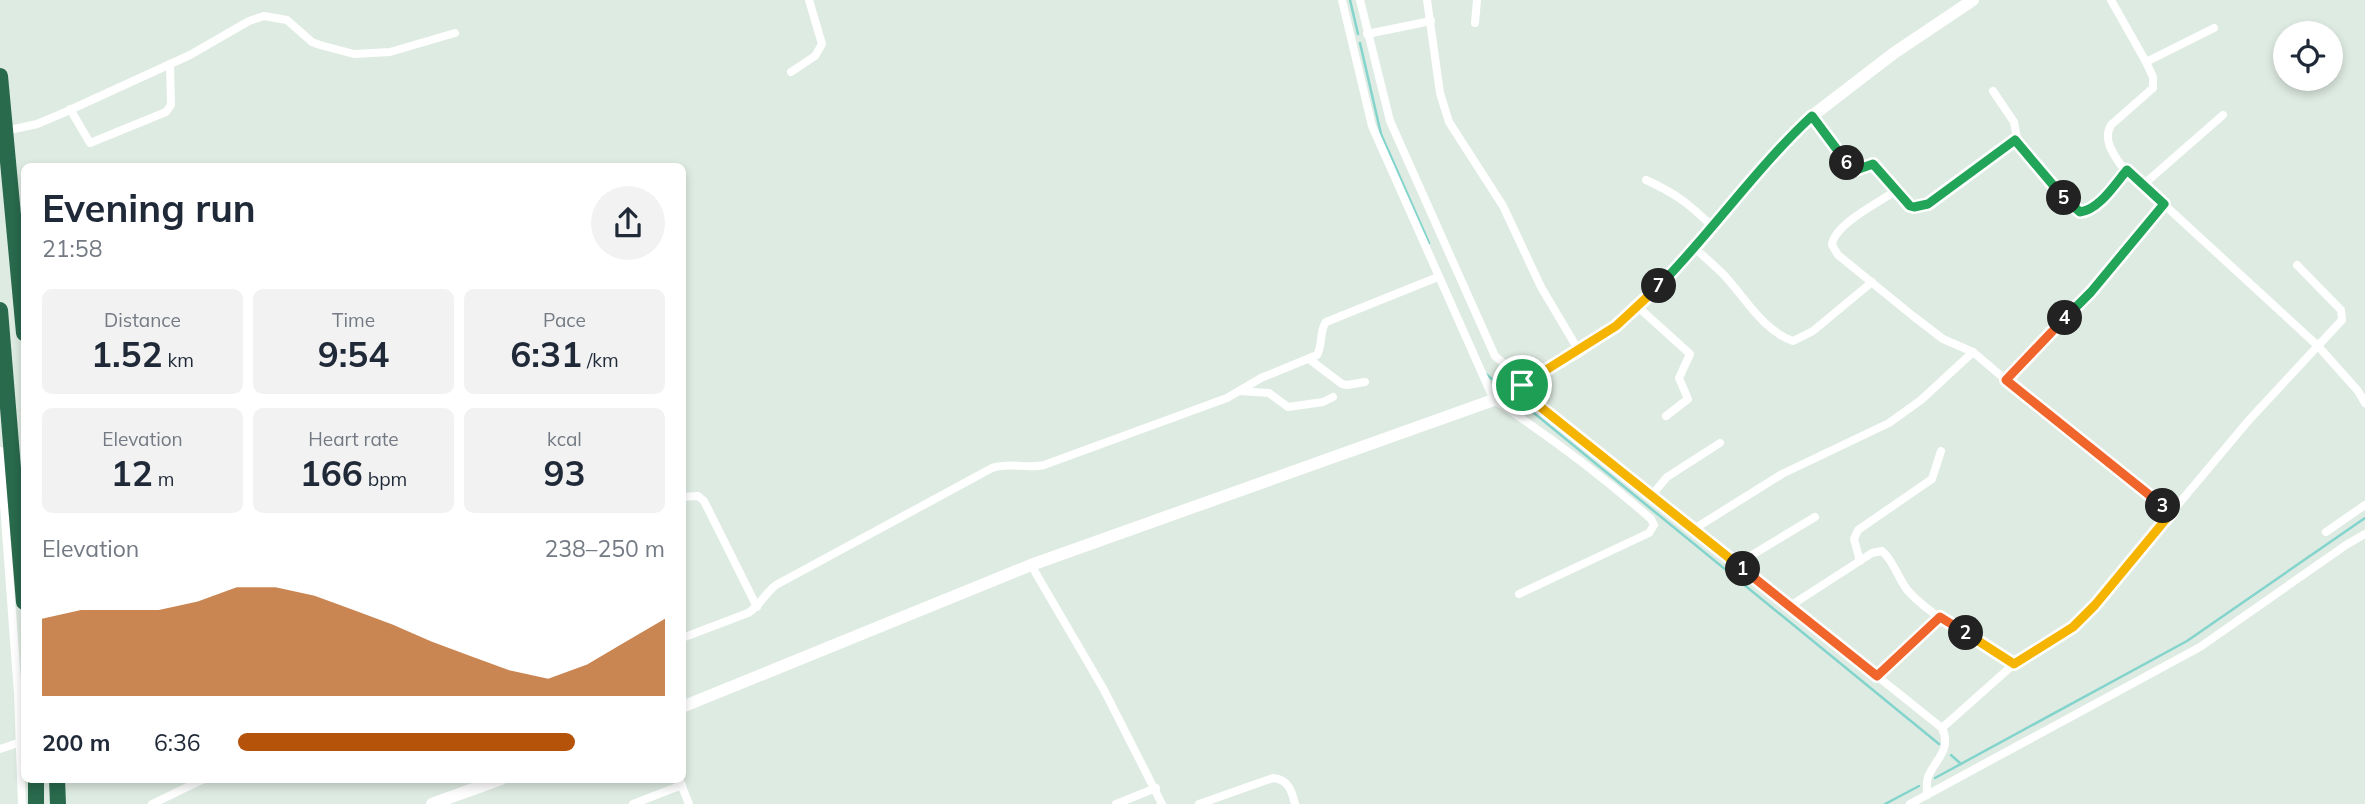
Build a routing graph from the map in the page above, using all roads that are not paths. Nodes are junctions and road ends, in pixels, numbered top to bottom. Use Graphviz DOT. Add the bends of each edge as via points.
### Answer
graph roads {
  1 [pos="808,0"];
  2 [pos="1342,0"];
  3 [pos="1360,0"];
  4 [pos="1427,0"];
  5 [pos="1477,0"];
  6 [pos="1973,0"];
  7 [pos="2111,0"];
  8 [pos="1431,21"];
  9 [pos="1475,23"];
  10 [pos="2214,28"];
  11 [pos="455,33"];
  12 [pos="1367,34"];
  13 [pos="2146,62"];
  14 [pos="170,64"];
  15 [pos="791,72"];
  16 [pos="0,76"];
  17 [pos="1993,90"];
  18 [pos="70,110"];
  19 [pos="2222,115"];
  20 [pos="1812,116"];
  21 [pos="5,131"];
  22 [pos="2015,140"];
  23 [pos="2127,170"];
  24 [pos="1646,180"];
  25 [pos="2144,184"];
  26 [pos="1897,190"];
  27 [pos="2164,204"];
  28 [pos="1713,227"];
  29 [pos="1695,248"];
  30 [pos="2297,265"];
  31 [pos="1438,277"];
  32 [pos="1872,282"];
  33 [pos="21,301"];
  34 [pos="1638,307"];
  35 [pos="0,310"];
  36 [pos="2318,346"];
  37 [pos="1579,351"];
  38 [pos="1973,352"];
  39 [pos="1309,359"];
  40 [pos="3,373"];
  41 [pos="2006,380"];
  42 [pos="1365,382"];
  43 [pos="1520,386"];
  44 [pos="1239,391"];
  45 [pos="1333,397"];
  46 [pos="1498,398"];
  47 [pos="2365,403"];
  48 [pos="1666,416"];
  49 [pos="5,429"];
  50 [pos="1720,443"];
  51 [pos="0,451"];
  52 [pos="1941,451"];
  53 [pos="1651,496"];
  54 [pos="686,497"];
  55 [pos="2365,505"];
  56 [pos="2171,513"];
  57 [pos="1815,517"];
  58 [pos="1694,529"];
  59 [pos="2326,532"];
  60 [pos="2365,534"];
  61 [pos="1860,561"];
  62 [pos="9,562"];
  63 [pos="1737,564"];
  64 [pos="1031,565"];
  65 [pos="21,594"];
  66 [pos="1519,594"];
  67 [pos="1790,606"];
  68 [pos="757,607"];
  69 [pos="1940,617"];
  70 [pos="686,636"];
  71 [pos="2014,664"];
  72 [pos="1877,676"];
  73 [pos="21,694"];
  74 [pos="686,705"];
  75 [pos="1942,728"];
  76 [pos="18,743"];
  77 [pos="0,750"];
  78 [pos="36,783"];
  79 [pos="57,783"];
  80 [pos="196,783"];
  81 [pos="490,783"];
  82 [pos="678,783"];
  83 [pos="680,783"];
  84 [pos="1156,788"];
  85 [pos="1927,795"];
  86 [pos="22,804"];
  87 [pos="36,804"];
  88 [pos="58,804"];
  89 [pos="152,804"];
  90 [pos="432,804"];
  91 [pos="634,804"];
  92 [pos="689,804"];
  93 [pos="1116,804"];
  94 [pos="1162,804"];
  95 [pos="1199,804"];
  96 [pos="1296,804"];
  97 [pos="1910,804"];
  1 -- 15 [label="street" via="822,44 815,56"];
  2 -- 31 [label="street" via="1373,126"];
  3 -- 12 [label="street"];
  4 -- 8 [label="street"];
  5 -- 9 [label="street"];
  6 -- 20 [label="street"];
  7 -- 13 [label="street"];
  8 -- 12 [label="street"];
  8 -- 37 [label="street" via="1440,93 1449,122 1503,206 1541,287"];
  10 -- 13 [label="street"];
  11 -- 14 [label="street" via="366,55 312,42 287,20 264,16"];
  12 -- 43 [label="street" via="1390,121 1412,175 1490,349 1513,371"];
  13 -- 23 [label="street" via="2153,88 2107,132 2114,156"];
  14 -- 18 [label="street"];
  14 -- 18 [label="street" via="171,105 166,112 90,143"];
  16 -- 21 [label="highway"];
  17 -- 22 [label="street" via="2014,122"];
  18 -- 21 [label="street"];
  19 -- 25 [label="street"];
  20 -- 26 [label="street" via="1848,165 1856,170 1873,164"];
  20 -- 28 [label="street"];
  21 -- 33 [label="highway"];
  22 -- 23 [label="street" via="2080,212 2096,204"];
  22 -- 26 [label="street" via="1928,204 1910,206"];
  23 -- 25 [label="street"];
  24 -- 28 [label="street" via="1675,193"];
  25 -- 27 [label="street"];
  26 -- 32 [label="street" via="1844,225 1832,240 1838,255"];
  27 -- 36 [label="street"];
  27 -- 41 [label="street" via="2091,292"];
  28 -- 29 [label="street"];
  29 -- 32 [label="street" via="1781,337 1793,341 1813,331"];
  29 -- 34 [label="street"];
  30 -- 36 [label="street" via="2343,314"];
  31 -- 39 [label="street" via="1326,322 1319,353"];
  31 -- 46 [label="street"];
  32 -- 38 [label="street" via="1943,339"];
  34 -- 37 [label="street"];
  34 -- 48 [label="street" via="1690,354 1679,378 1688,399"];
  35 -- 40 [label="highway"];
  36 -- 47 [label="street"];
  36 -- 56 [label="street"];
  37 -- 43 [label="street"];
  38 -- 41 [label="street"];
  38 -- 58 [label="street" via="1889,423 1782,474"];
  39 -- 42 [label="street" via="1342,384"];
  39 -- 44 [label="street"];
  40 -- 49 [label="highway"];
  41 -- 56 [label="street"];
  43 -- 46 [label="street"];
  43 -- 53 [label="street"];
  44 -- 45 [label="street" via="1269,393 1287,407"];
  44 -- 68 [label="street" via="1044,464 992,468 776,585"];
  46 -- 64 [label="street"];
  46 -- 66 [label="street" via="1593,468 1654,525 1649,533"];
  49 -- 62 [label="highway"];
  50 -- 53 [label="street" via="1667,477"];
  51 -- 62 [label="street"];
  52 -- 61 [label="street" via="1932,479 1858,530 1854,539"];
  53 -- 58 [label="street"];
  54 -- 68 [label="street" via="704,501"];
  55 -- 59 [label="street"];
  56 -- 71 [label="street" via="2073,627"];
  57 -- 63 [label="street"];
  58 -- 63 [label="street"];
  60 -- 85 [label="street" via="2200,647"];
  61 -- 67 [label="street"];
  61 -- 69 [label="street" via="1882,551 1909,592"];
  62 -- 65 [label="highway"];
  62 -- 73 [label="street"];
  63 -- 67 [label="street"];
  64 -- 74 [label="street"];
  64 -- 84 [label="street"];
  67 -- 72 [label="street"];
  68 -- 70 [label="street"];
  69 -- 71 [label="street"];
  69 -- 72 [label="street"];
  71 -- 75 [label="street"];
  72 -- 75 [label="street"];
  73 -- 76 [label="street"];
  75 -- 85 [label="street" via="1945,749 1927,778"];
  76 -- 77 [label="street"];
  76 -- 86 [label="street"];
  78 -- 87 [label="highway"];
  79 -- 88 [label="highway"];
  80 -- 89 [label="street"];
  81 -- 90 [label="street"];
  82 -- 91 [label="street"];
  83 -- 92 [label="street"];
  84 -- 93 [label="street"];
  84 -- 94 [label="street"];
  85 -- 97 [label="street"];
  95 -- 96 [label="street" via="1273,778 1289,786"];
}
